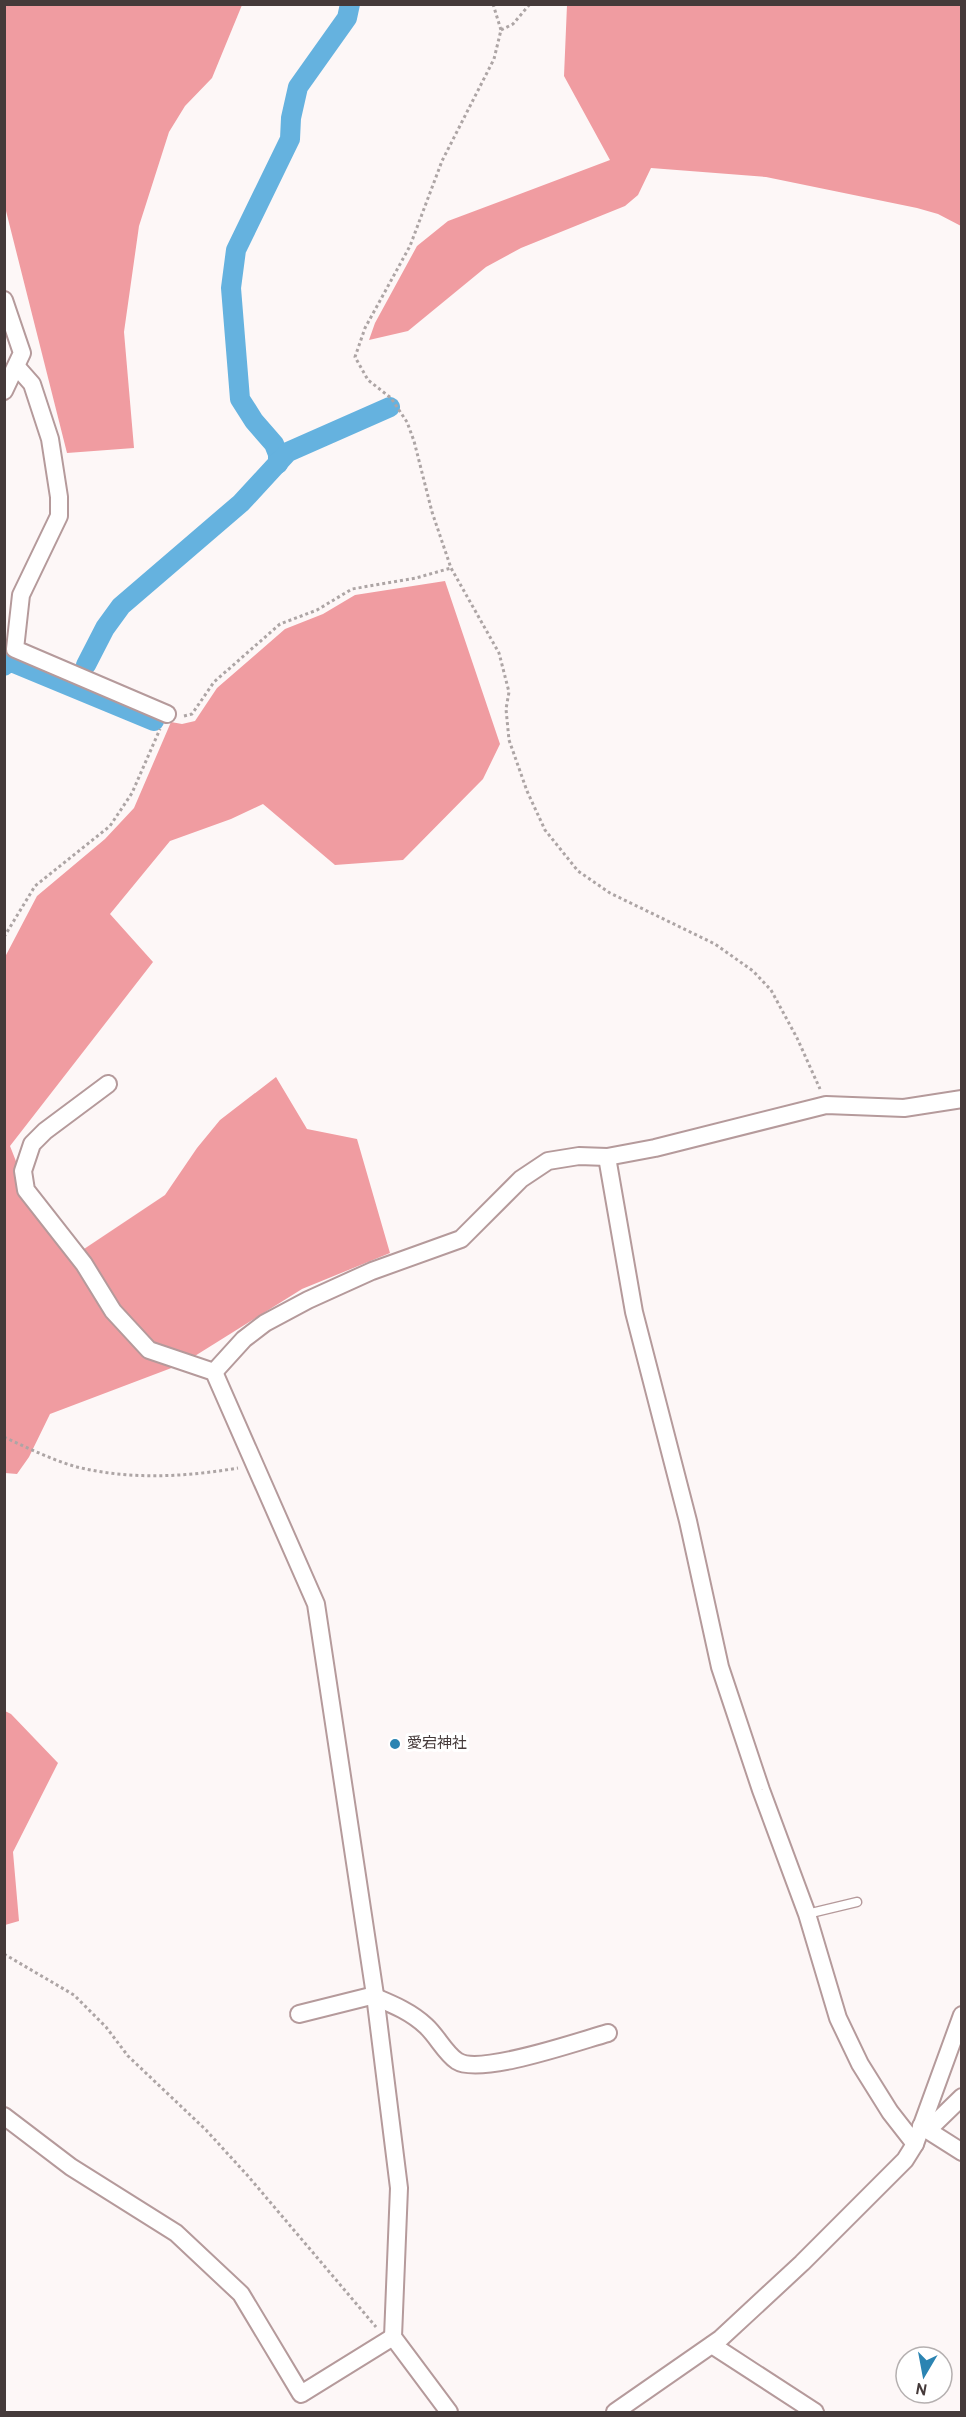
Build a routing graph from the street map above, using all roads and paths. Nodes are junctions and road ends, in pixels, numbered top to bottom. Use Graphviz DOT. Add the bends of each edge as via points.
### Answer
graph roads {
  1 [pos="493,4"];
  2 [pos="530,4"];
  3 [pos="501,30"];
  4 [pos="4,300"];
  5 [pos="17,367"];
  6 [pos="4,391"];
  7 [pos="451,568"];
  8 [pos="167,714"];
  9 [pos="4,937"];
  10 [pos="108,1084"];
  11 [pos="962,1099"];
  12 [pos="826,1105"];
  13 [pos="607,1157"];
  14 [pos="214,1372"];
  15 [pos="4,1437"];
  16 [pos="254,1465"];
  17 [pos="857,1902"];
  18 [pos="807,1914"];
  19 [pos="4,1954"];
  20 [pos="375,1996"];
  21 [pos="299,2014"];
  22 [pos="962,2015"];
  23 [pos="608,2033"];
  24 [pos="962,2097"];
  25 [pos="4,2116"];
  26 [pos="925,2127"];
  27 [pos="915,2144"];
  28 [pos="962,2152"];
  29 [pos="393,2337"];
  30 [pos="712,2345"];
  31 [pos="449,2412"];
  32 [pos="615,2412"];
  33 [pos="815,2412"];
  1 -- 3 [label="path"];
  2 -- 3 [label="path" via="513,24"];
  3 -- 7 [label="path" via="494,59 442,161 410,246 364,328 355,357 368,380 391,398 407,422"];
  4 -- 5 [label="street" via="22,353"];
  5 -- 6 [label="street"];
  5 -- 8 [label="street" via="32,384 50,439 59,516 21,595 15,649"];
  7 -- 8 [label="path" via="352,589 317,610 280,624 214,682 192,714"];
  7 -- 12 [label="path" via="499,653 509,692 509,740 545,830 578,871 610,893 715,944 753,971 771,990"];
  8 -- 9 [label="path" via="132,793 110,826 35,886"];
  10 -- 14 [label="street" via="32,1144 23,1170 26,1190 84,1264 113,1311 148,1350"];
  11 -- 12 [label="street" via="904,1108"];
  12 -- 13 [label="street"];
  13 -- 14 [label="street" via="563,1158 534,1168 461,1239 308,1299 265,1323"];
  13 -- 18 [label="street" via="634,1312 688,1521 720,1667"];
  14 -- 16 [label="street"];
  15 -- 16 [label="path" via="75,1466 101,1471 169,1476"];
  16 -- 20 [label="street" via="316,1604"];
  17 -- 18 [label="lane"];
  18 -- 27 [label="street" via="838,2018 866,2073"];
  19 -- 29 [label="path" via="74,1995 128,2056 248,2176 380,2331"];
  20 -- 21 [label="street"];
  20 -- 23 [label="street" via="406,2010 458,2061 473,2065 494,2065"];
  20 -- 29 [label="street" via="399,2188"];
  22 -- 26 [label="street"];
  24 -- 26 [label="street"];
  25 -- 29 [label="street" via="71,2167 176,2233 233,2286 301,2394"];
  26 -- 27 [label="street"];
  26 -- 28 [label="street"];
  27 -- 30 [label="street" via="869,2197"];
  29 -- 31 [label="street"];
  30 -- 32 [label="street"];
  30 -- 33 [label="street"];
}
